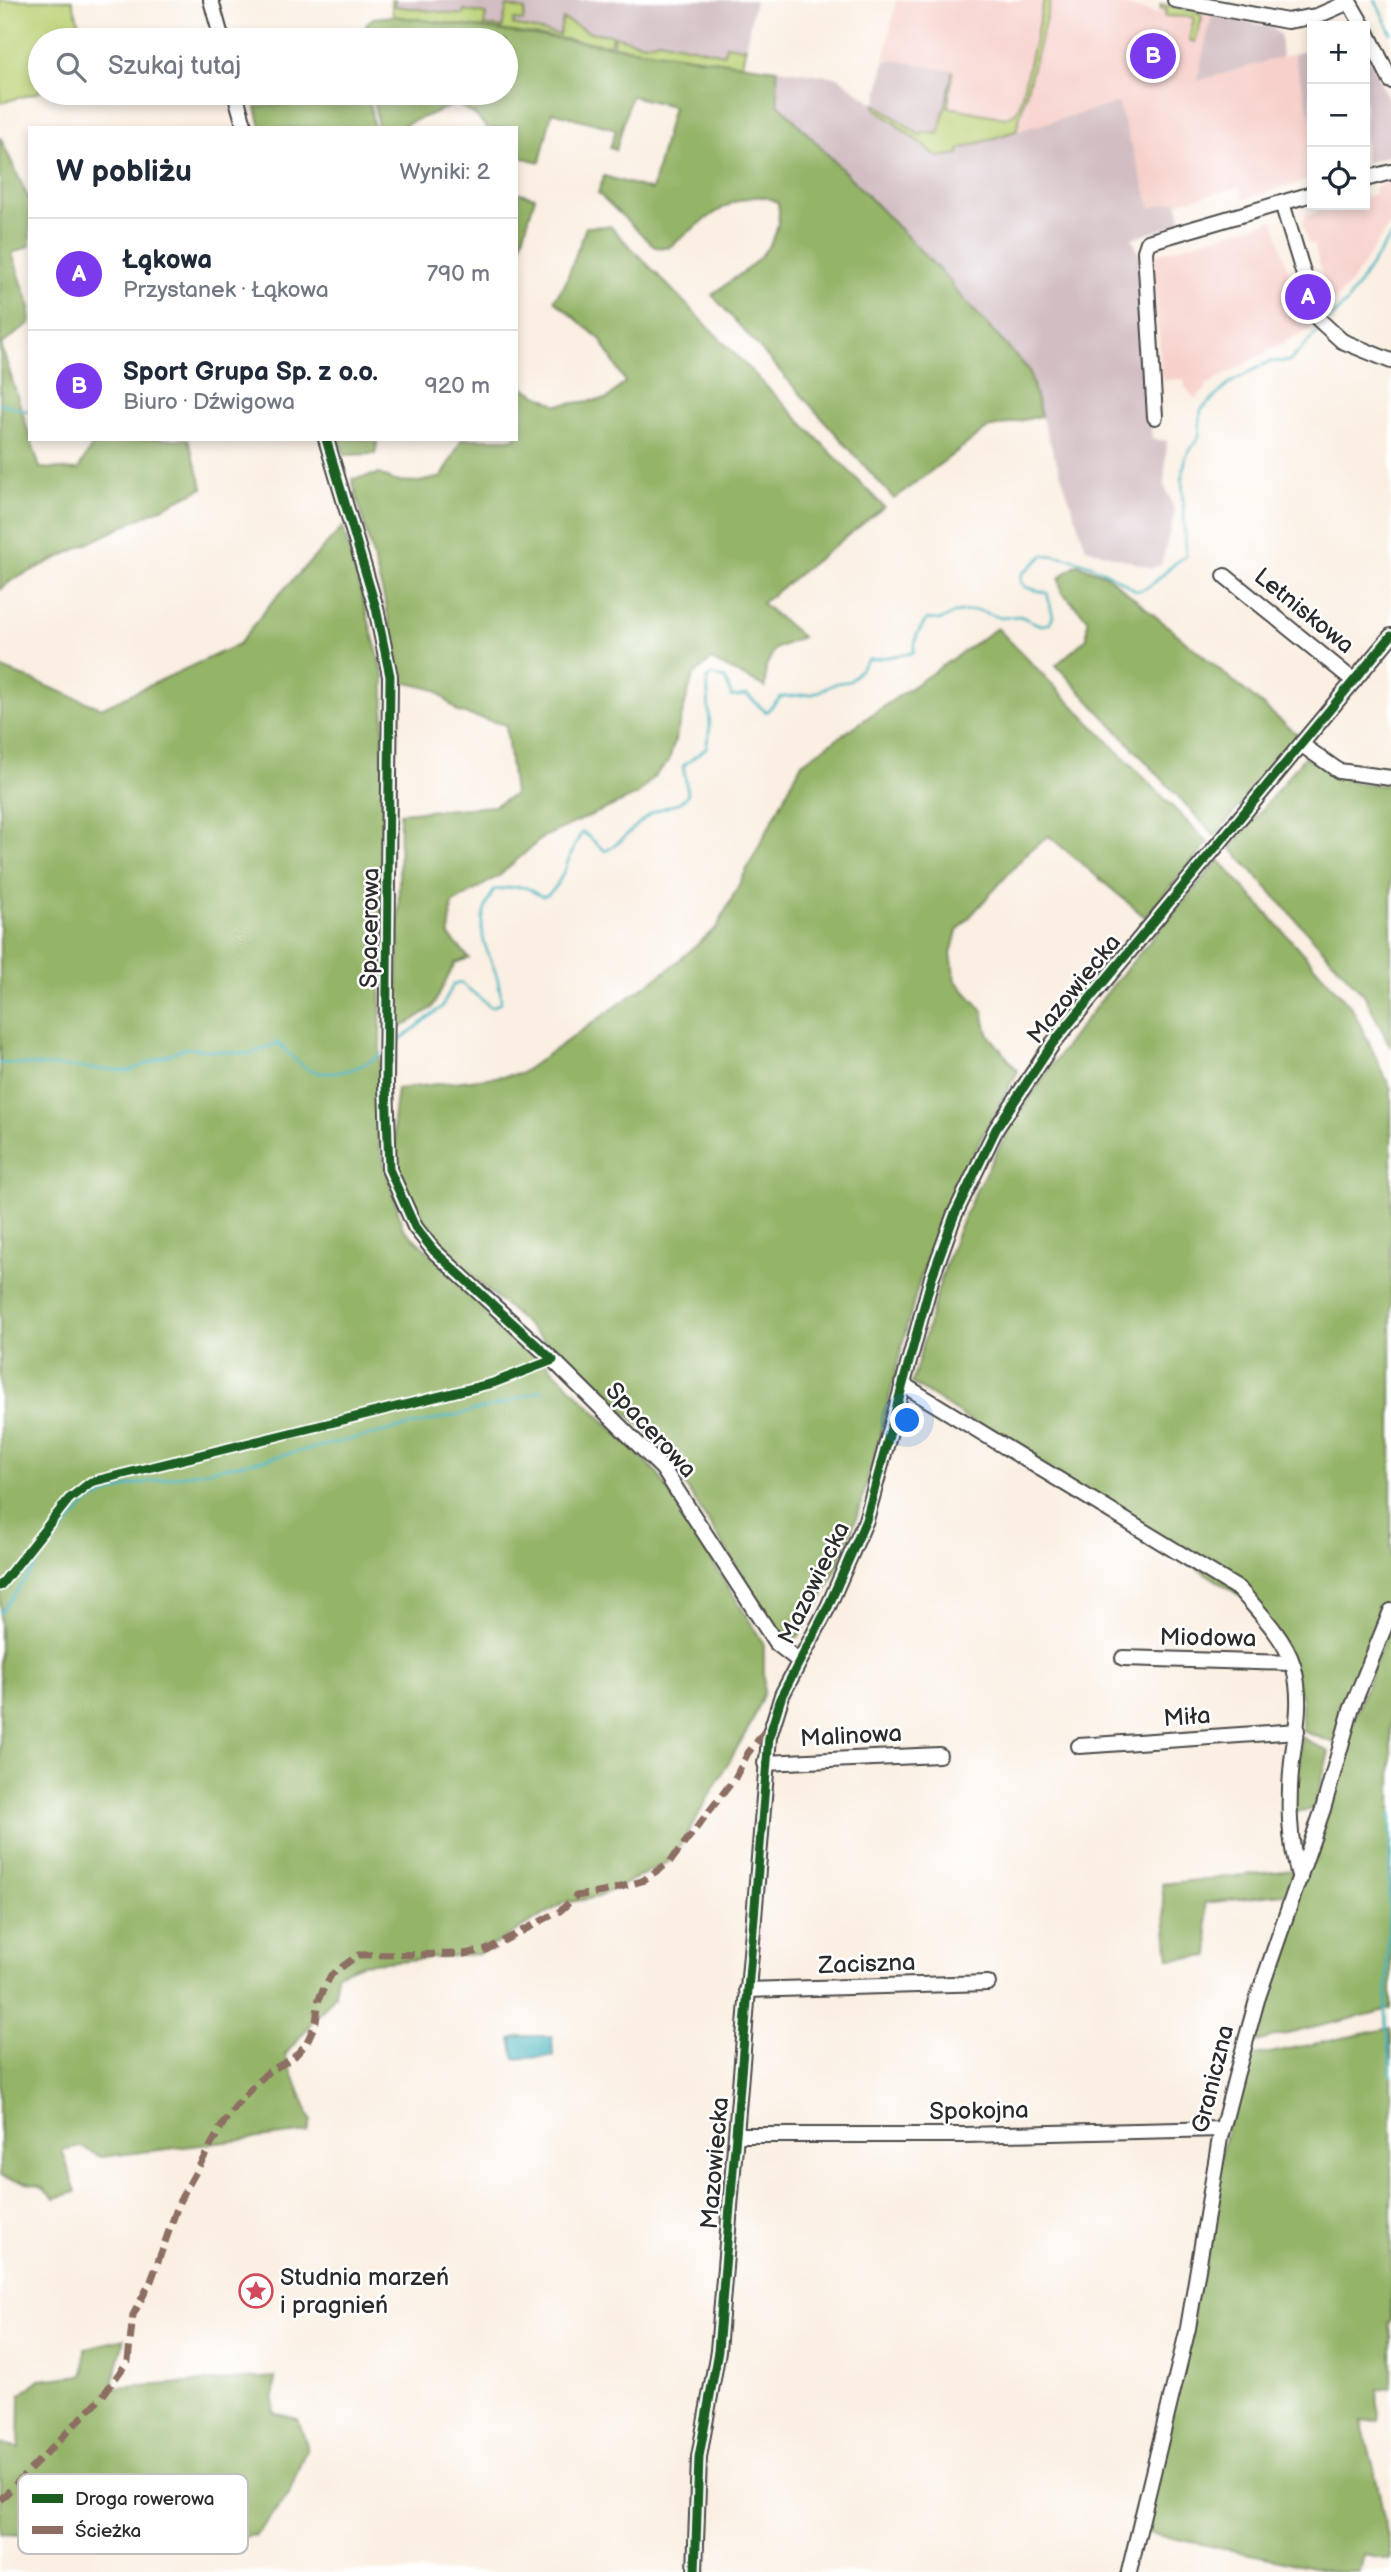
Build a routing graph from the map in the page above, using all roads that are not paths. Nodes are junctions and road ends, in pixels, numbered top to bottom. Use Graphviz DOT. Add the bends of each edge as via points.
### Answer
graph roads {
  1 [pos="211,0"];
  2 [pos="1175,0"];
  3 [pos="1349,1"];
  4 [pos="1361,21"];
  5 [pos="219,28"];
  6 [pos="1370,39"];
  7 [pos="1391,82"];
  8 [pos="238,105"];
  9 [pos="243,126"];
  10 [pos="1391,172"];
  11 [pos="1370,177"];
  12 [pos="1307,196"];
  13 [pos="1282,203"];
  14 [pos="1391,361"];
  15 [pos="1155,417"];
  16 [pos="327,441"];
  17 [pos="1225,576"];
  18 [pos="1391,636"];
  19 [pos="1354,681"];
  20 [pos="1306,740"];
  21 [pos="1391,778"];
  22 [pos="902,1384"];
  23 [pos="1391,1611"];
  24 [pos="1123,1658"];
  25 [pos="799,1661"];
  26 [pos="1292,1663"];
  27 [pos="1297,1731"];
  28 [pos="1079,1746"];
  29 [pos="939,1755"];
  30 [pos="765,1763"];
  31 [pos="1300,1879"];
  32 [pos="988,1983"];
  33 [pos="747,1990"];
  34 [pos="1223,2129"];
  35 [pos="737,2135"];
  36 [pos="695,2572"];
  37 [pos="1129,2572"];
  1 -- 5 [label="street"];
  2 -- 3 [label="street" via="1287,22 1310,19"];
  3 -- 4 [label="street"];
  6 -- 7 [label="street"];
  8 -- 9 [label="street"];
  10 -- 11 [label="street"];
  12 -- 13 [label="street"];
  13 -- 14 [label="street" via="1317,318 1334,336"];
  13 -- 15 [label="street" via="1152,240 1145,246"];
  16 -- 25 [label="street, Spacerowa" via="376,608 390,676 389,1169 415,1227 434,1251 663,1469 776,1643"];
  17 -- 19 [label="street, Letniskowa"];
  18 -- 19 [label="street, Mazowiecka"];
  19 -- 20 [label="street, Mazowiecka"];
  20 -- 21 [label="street" via="1339,772"];
  20 -- 22 [label="street, Mazowiecka" via="1053,1044 996,1129 942,1246"];
  22 -- 25 [label="street, Mazowiecka" via="866,1520"];
  22 -- 26 [label="street" via="1240,1590"];
  23 -- 31 [label="street, Graniczna" via="1351,1710"];
  24 -- 26 [label="street, Miodowa"];
  25 -- 30 [label="street, Mazowiecka" via="774,1718"];
  26 -- 27 [label="street" via="1299,1697"];
  27 -- 28 [label="street, Miła"];
  27 -- 31 [label="street" via="1290,1800 1292,1846"];
  29 -- 30 [label="street, Malinowa"];
  30 -- 33 [label="street, Mazowiecka"];
  31 -- 34 [label="street, Graniczna" via="1257,2000"];
  32 -- 33 [label="street, Zaciszna"];
  33 -- 35 [label="street, Mazowiecka"];
  34 -- 35 [label="street, Spokojna"];
  34 -- 37 [label="street, Graniczna" via="1188,2328"];
  35 -- 36 [label="street, Mazowiecka" via="718,2351 699,2457"];
}
